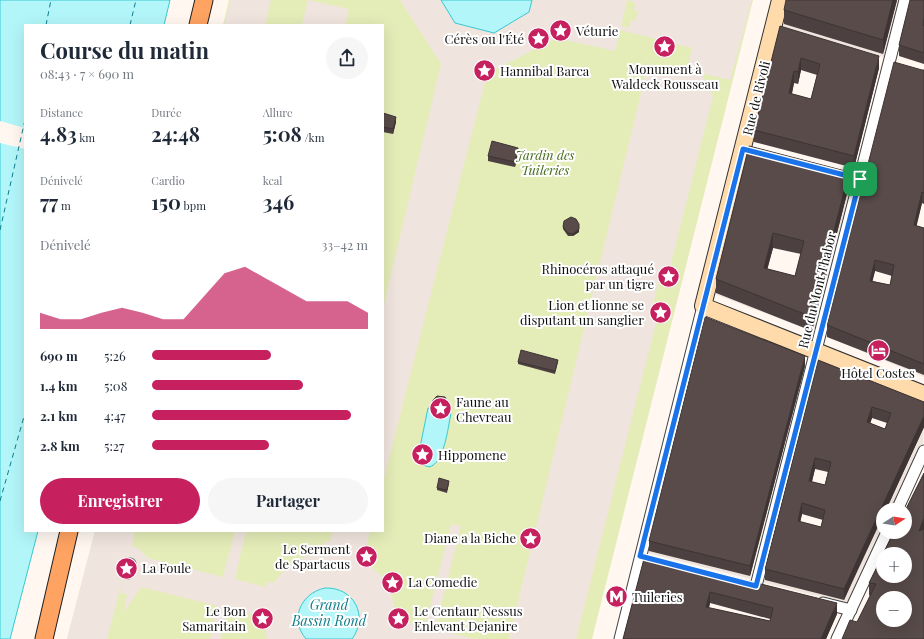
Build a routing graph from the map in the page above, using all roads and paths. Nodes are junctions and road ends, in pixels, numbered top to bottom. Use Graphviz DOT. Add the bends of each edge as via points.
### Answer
graph roads {
  1 [pos="204,0"];
  2 [pos="780,0"];
  3 [pos="905,0"];
  4 [pos="198,24"];
  5 [pos="703,306"];
  6 [pos="816,351"];
  7 [pos="924,394"];
  8 [pos="924,452"];
  9 [pos="900,503"];
  10 [pos="69,532"];
  11 [pos="884,539"];
  12 [pos="770,590"];
  13 [pos="814,601"];
  14 [pos="851,610"];
  15 [pos="44,639"];
  16 [pos="620,639"];
  17 [pos="838,639"];
  1 -- 4 [label="main road"];
  2 -- 5 [label="street, Rue de Rivoli" via="778,30 748,150"];
  3 -- 6 [label="street, Rue du Mont Thabor" via="855,178"];
  5 -- 6 [label="street"];
  5 -- 16 [label="street, Rue de Rivoli" via="645,558"];
  6 -- 7 [label="street"];
  6 -- 12 [label="street, Rue du Mont Thabor" via="752,585"];
  8 -- 9 [label="street"];
  10 -- 15 [label="main road"];
  11 -- 14 [label="street"];
  13 -- 14 [label="street"];
  14 -- 17 [label="street"];
}
